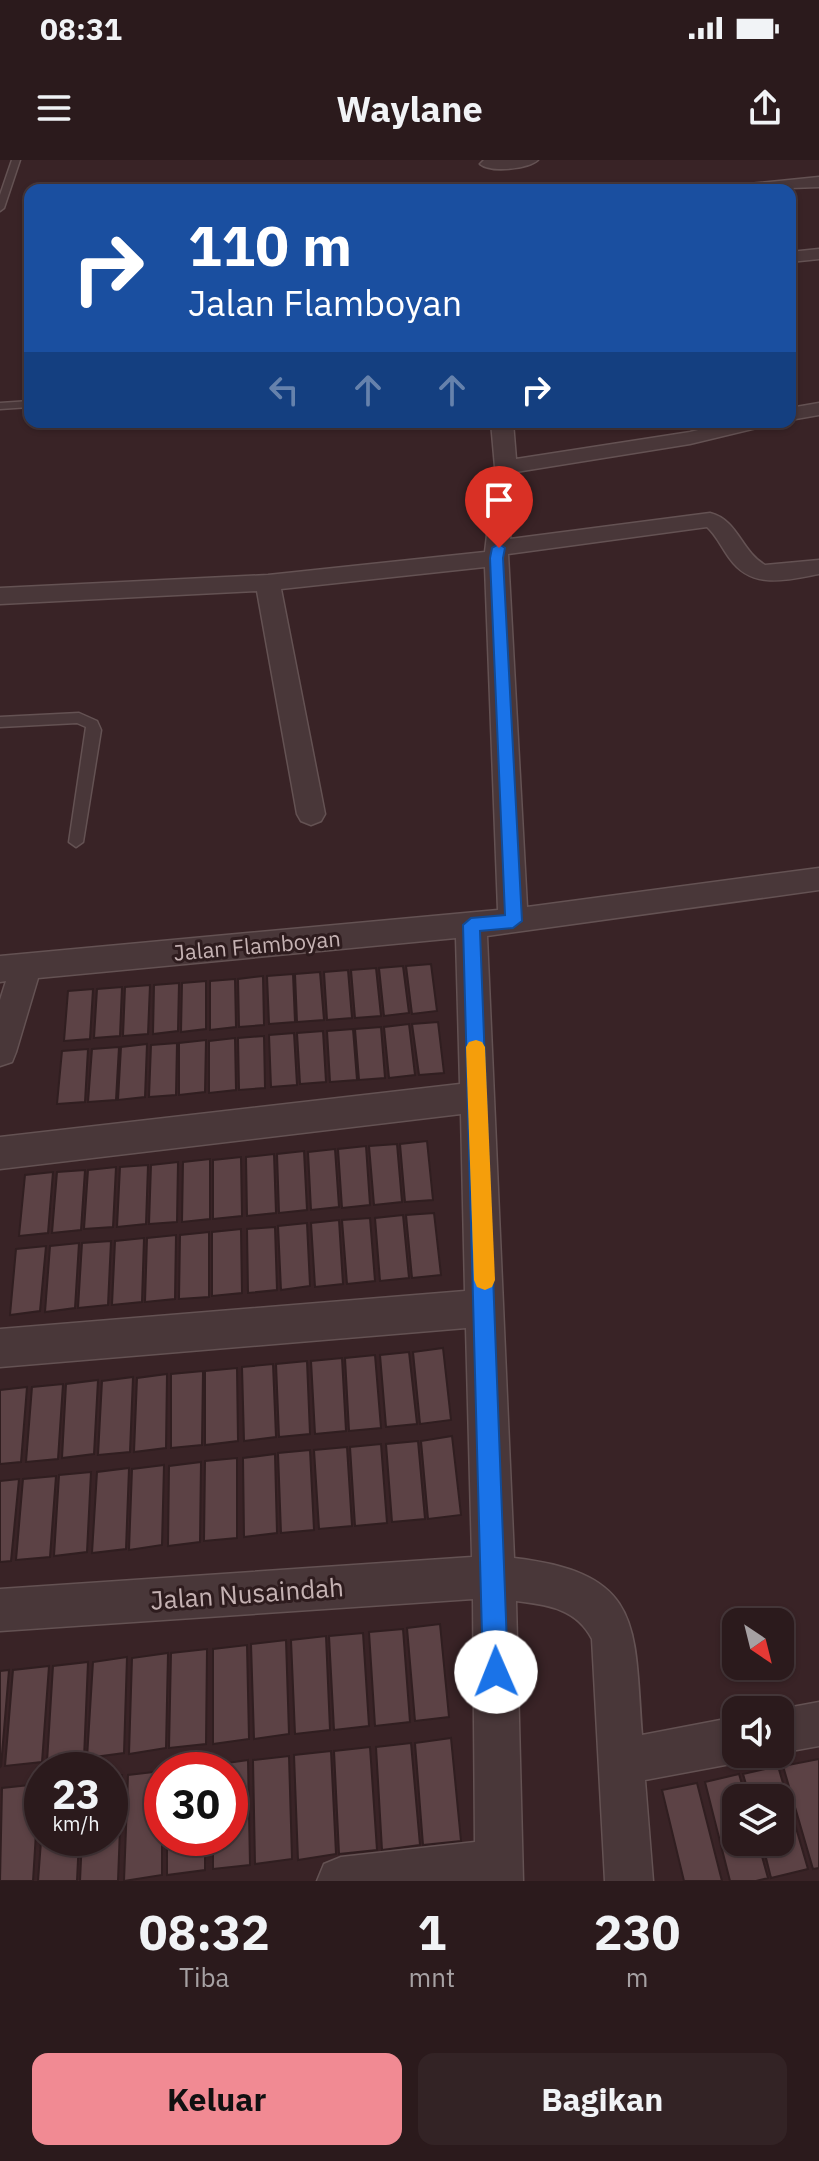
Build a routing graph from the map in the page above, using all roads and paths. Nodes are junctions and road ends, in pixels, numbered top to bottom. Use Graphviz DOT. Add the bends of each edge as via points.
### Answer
graph roads {
  1 [pos="16,160"];
  2 [pos="530,160"];
  3 [pos="488,167"];
  4 [pos="819,182"];
  5 [pos="796,184"];
  6 [pos="0,208"];
  7 [pos="819,254"];
  8 [pos="796,256"];
  9 [pos="24,404"];
  10 [pos="0,406"];
  11 [pos="819,409"];
  12 [pos="796,413"];
  13 [pos="503,428"];
  14 [pos="732,428"];
  15 [pos="506,467"];
  16 [pos="498,553"];
  17 [pos="819,567"];
  18 [pos="268,583"];
  19 [pos="0,596"];
  20 [pos="0,722"];
  21 [pos="311,814"];
  22 [pos="76,842"];
  23 [pos="819,879"];
  24 [pos="513,921"];
  25 [pos="471,925"];
  26 [pos="13,968"];
  27 [pos="0,1052"];
  28 [pos="477,1097"];
  29 [pos="0,1153"];
  30 [pos="486,1308"];
  31 [pos="0,1348"];
  32 [pos="494,1577"];
  33 [pos="0,1610"];
  34 [pos="819,1724"];
  35 [pos="794,1728"];
  36 [pos="722,1743"];
  37 [pos="622,1762"];
  38 [pos="499,1872"];
  39 [pos="341,1881"];
  40 [pos="629,1881"];
  1 -- 6 [label="lane"];
  2 -- 3 [label="street"];
  4 -- 5 [label="street"];
  7 -- 8 [label="street"];
  9 -- 10 [label="lane"];
  11 -- 12 [label="street"];
  13 -- 15 [label="street"];
  14 -- 15 [label="street"];
  15 -- 16 [label="street"];
  16 -- 17 [label="street" via="710,520 719,524 743,564 758,573"];
  16 -- 18 [label="street"];
  16 -- 24 [label="street"];
  18 -- 19 [label="street"];
  18 -- 21 [label="street"];
  20 -- 22 [label="lane" via="79,718 92,724"];
  23 -- 24 [label="street, Jalan Flamboyan"];
  24 -- 25 [label="street, Jalan Flamboyan"];
  25 -- 26 [label="street, Jalan Flamboyan"];
  25 -- 28 [label="street"];
  26 -- 27 [label="street"];
  28 -- 29 [label="street"];
  28 -- 30 [label="street"];
  30 -- 31 [label="street"];
  30 -- 32 [label="street"];
  32 -- 33 [label="street, Jalan Nusaindah"];
  32 -- 37 [label="street, Jalan Nusaindah" via="574,1589 607,1621 615,1652"];
  32 -- 38 [label="street"];
  34 -- 35 [label="street"];
  36 -- 37 [label="street"];
  37 -- 40 [label="street, Jalan Nusaindah"];
  38 -- 39 [label="street"];
}
